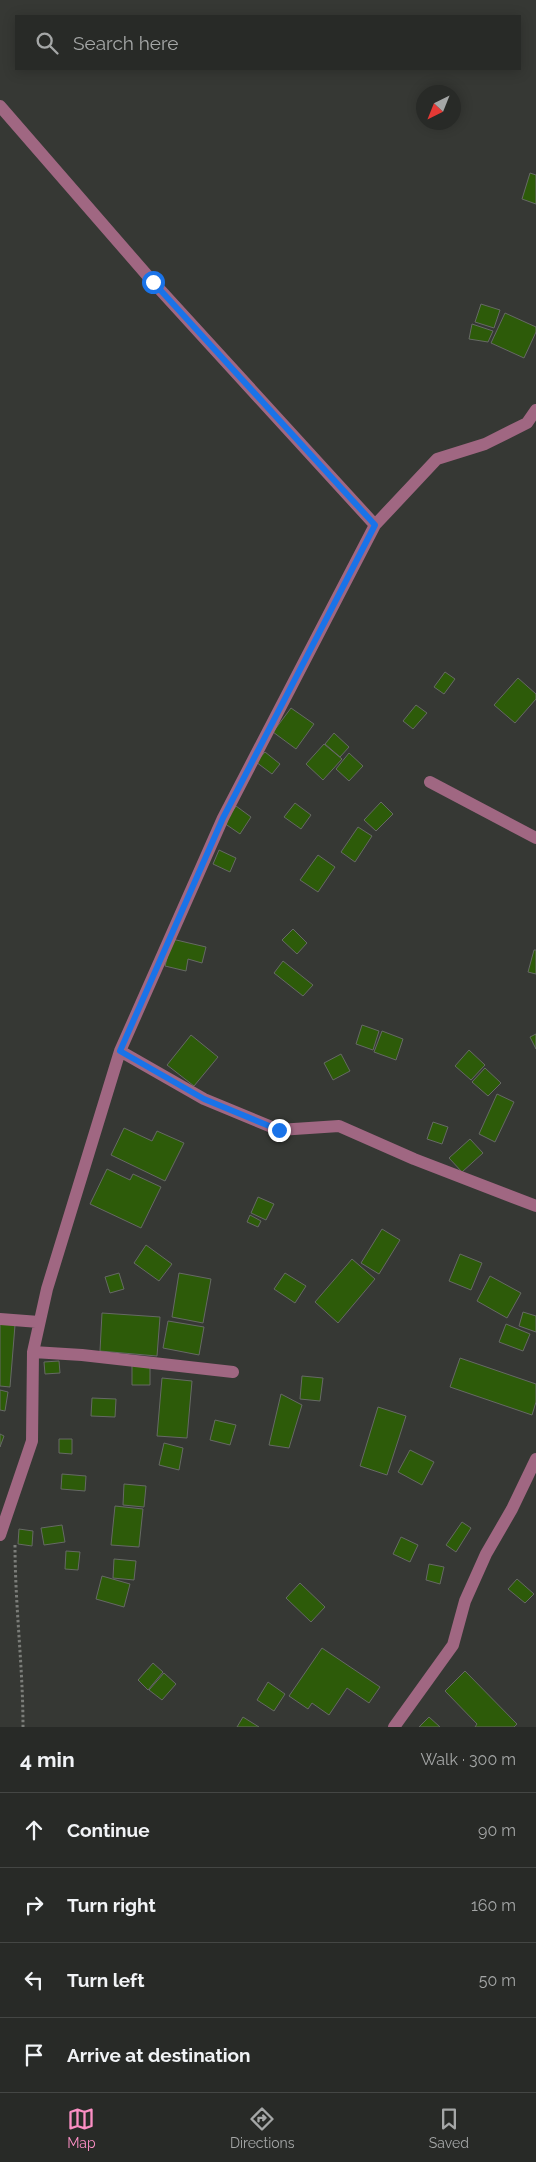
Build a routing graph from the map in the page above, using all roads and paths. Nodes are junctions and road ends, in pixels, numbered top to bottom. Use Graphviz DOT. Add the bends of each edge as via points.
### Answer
graph roads {
  1 [pos="0,106"];
  2 [pos="536,410"];
  3 [pos="375,525"];
  4 [pos="430,782"];
  5 [pos="536,838"];
  6 [pos="120,1051"];
  7 [pos="536,1206"];
  8 [pos="0,1319"];
  9 [pos="40,1322"];
  10 [pos="33,1352"];
  11 [pos="233,1372"];
  12 [pos="536,1459"];
  13 [pos="0,1535"];
  14 [pos="15,1536"];
  15 [pos="23,1727"];
  16 [pos="394,1727"];
  1 -- 3 [label="street" via="153,282"];
  2 -- 3 [label="street" via="527,423 485,444 438,459"];
  3 -- 6 [label="street" via="223,818"];
  4 -- 5 [label="street"];
  6 -- 7 [label="street" via="204,1099 279,1130 339,1126 414,1160"];
  6 -- 9 [label="street" via="47,1289"];
  8 -- 9 [label="street"];
  9 -- 10 [label="street"];
  10 -- 11 [label="street"];
  10 -- 13 [label="street" via="32,1441"];
  12 -- 16 [label="street" via="472,1585 452,1645"];
  14 -- 15 [label="path"];
}
